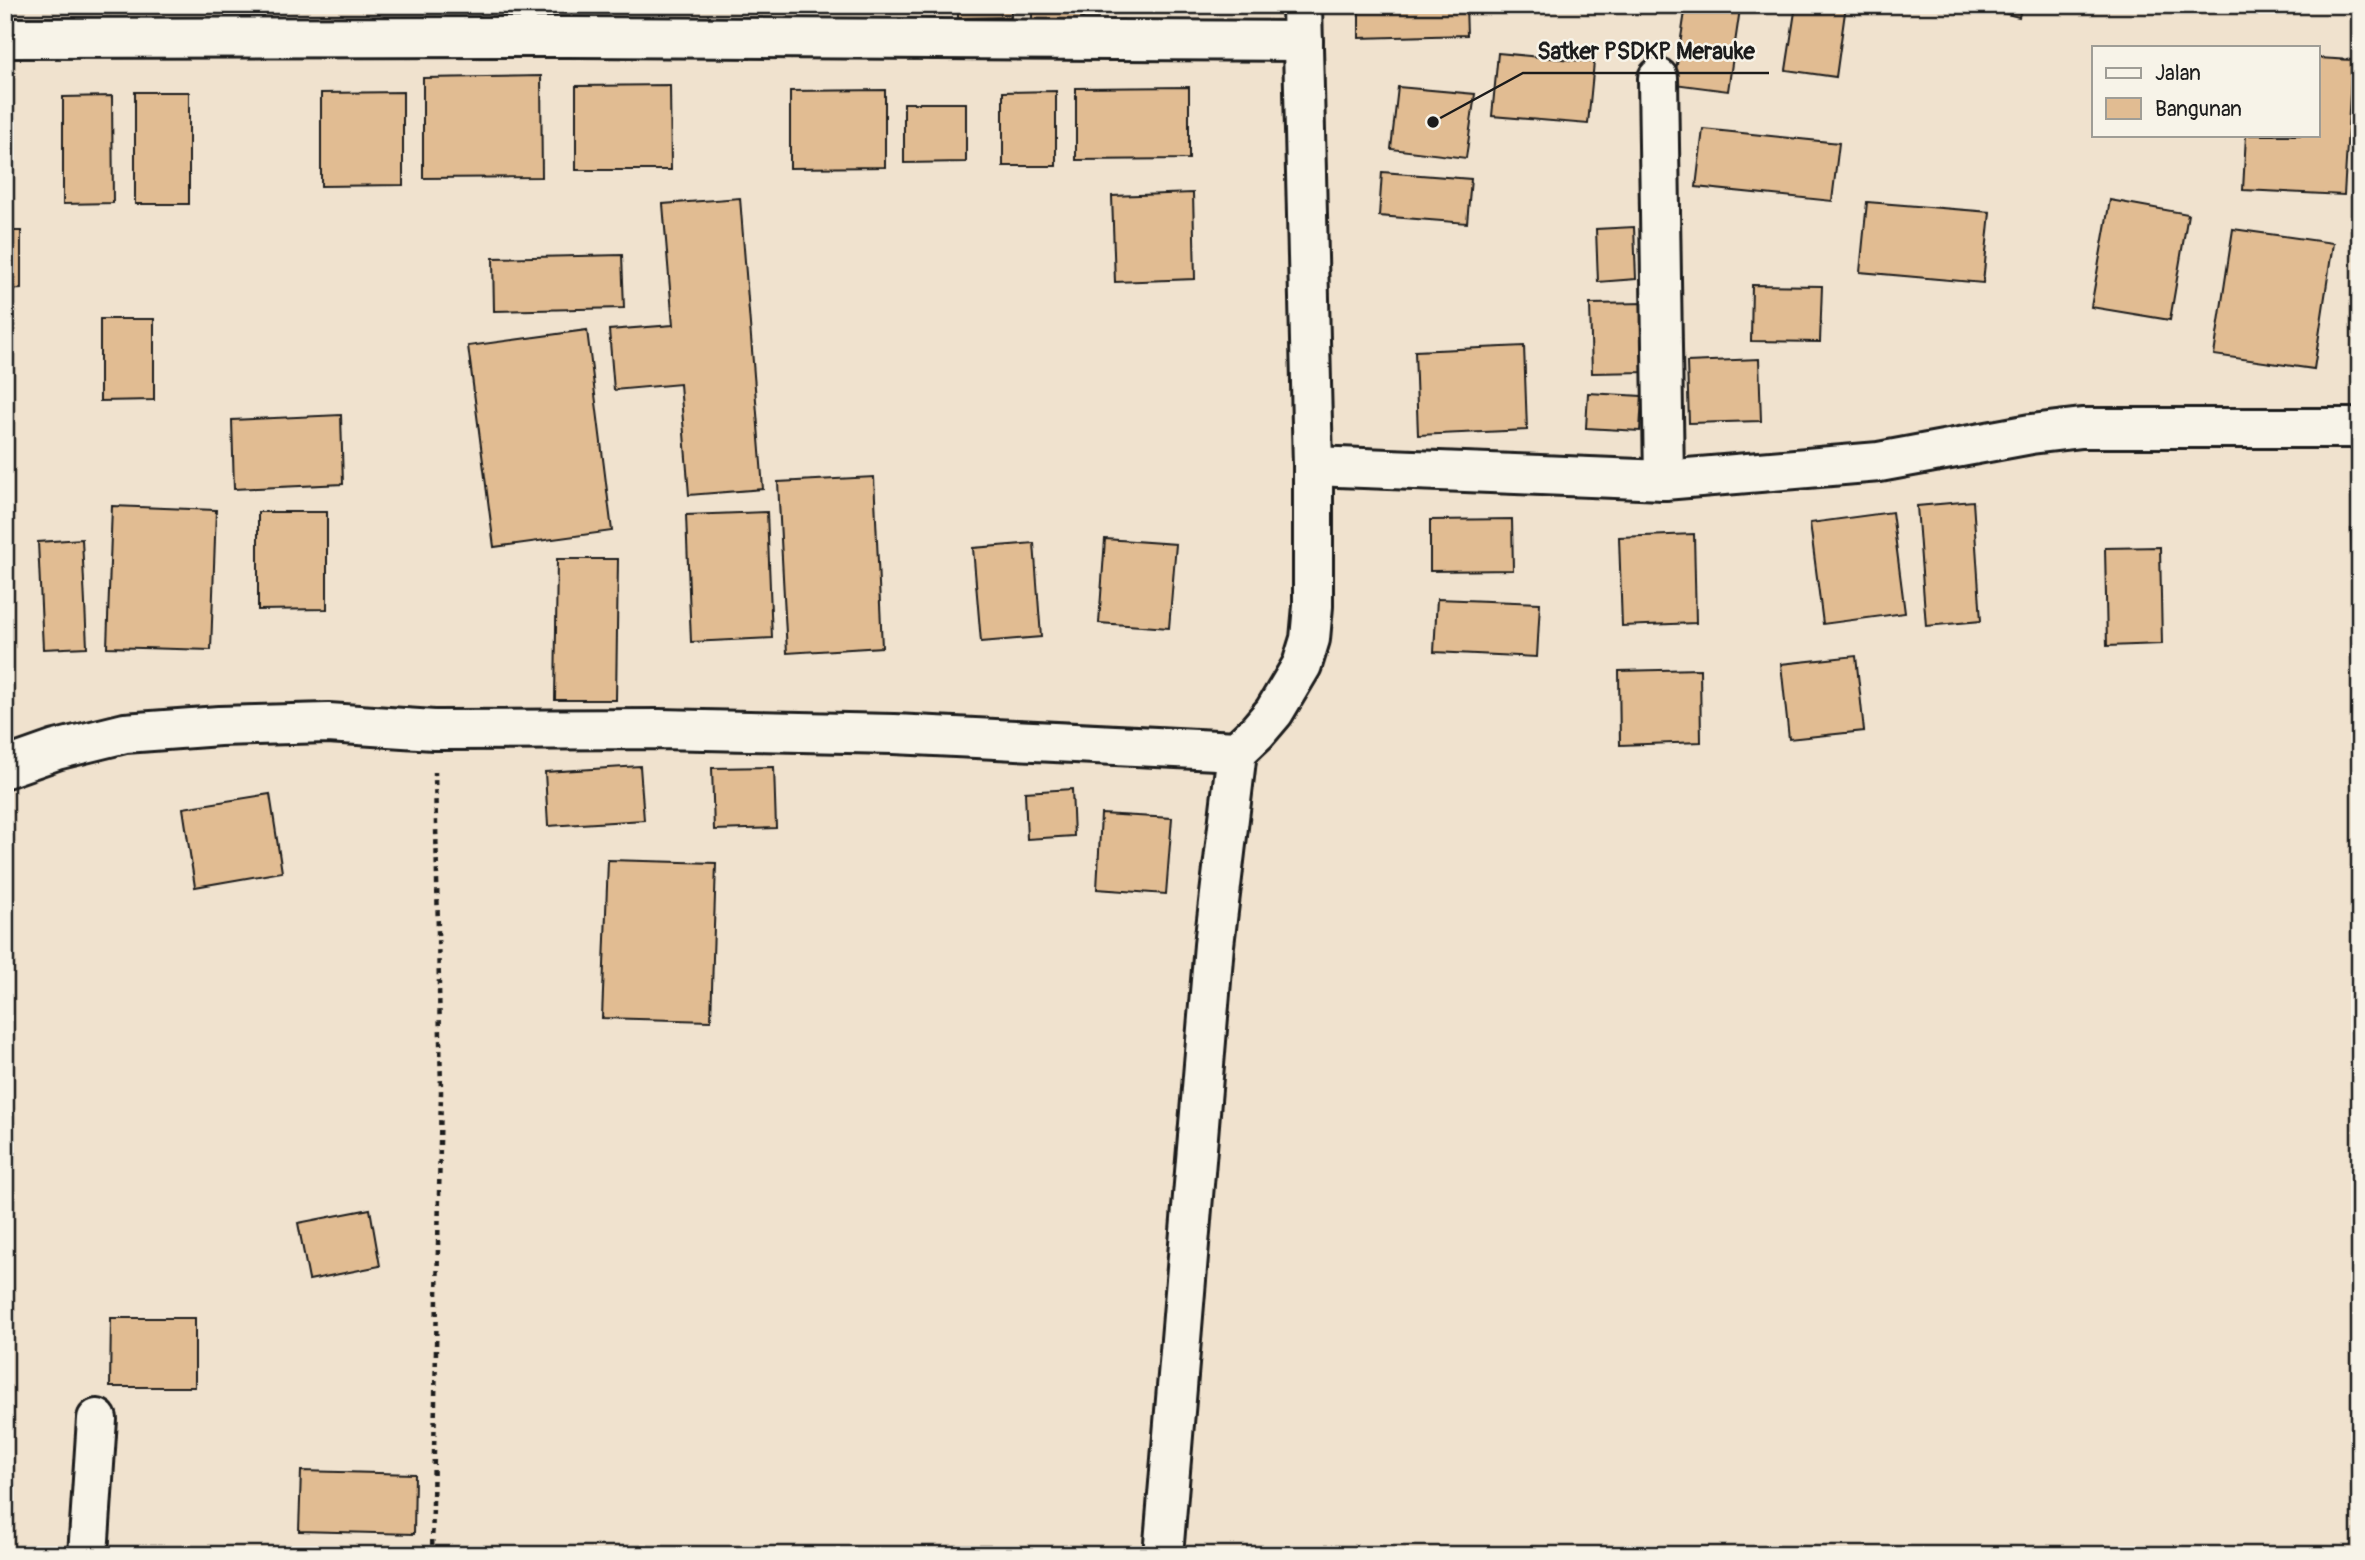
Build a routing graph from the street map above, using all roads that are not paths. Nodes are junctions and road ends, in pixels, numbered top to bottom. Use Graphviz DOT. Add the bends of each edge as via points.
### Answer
graph roads {
  1 [pos="1303,23"];
  2 [pos="5,38"];
  3 [pos="1658,78"];
  4 [pos="2360,428"];
  5 [pos="1313,466"];
  6 [pos="1664,480"];
  7 [pos="1237,751"];
  8 [pos="5,768"];
  9 [pos="97,1419"];
  10 [pos="88,1555"];
  11 [pos="1163,1555"];
  1 -- 2 [label="street" via="583,37"];
  1 -- 5 [label="street"];
  3 -- 6 [label="street"];
  4 -- 6 [label="street" via="2082,428 1879,462"];
  5 -- 6 [label="street"];
  5 -- 7 [label="street" via="1310,639 1302,665 1274,712"];
  7 -- 8 [label="street" via="894,734 434,730 328,723 125,733"];
  7 -- 11 [label="street" via="1214,945"];
  9 -- 10 [label="street"];
}
